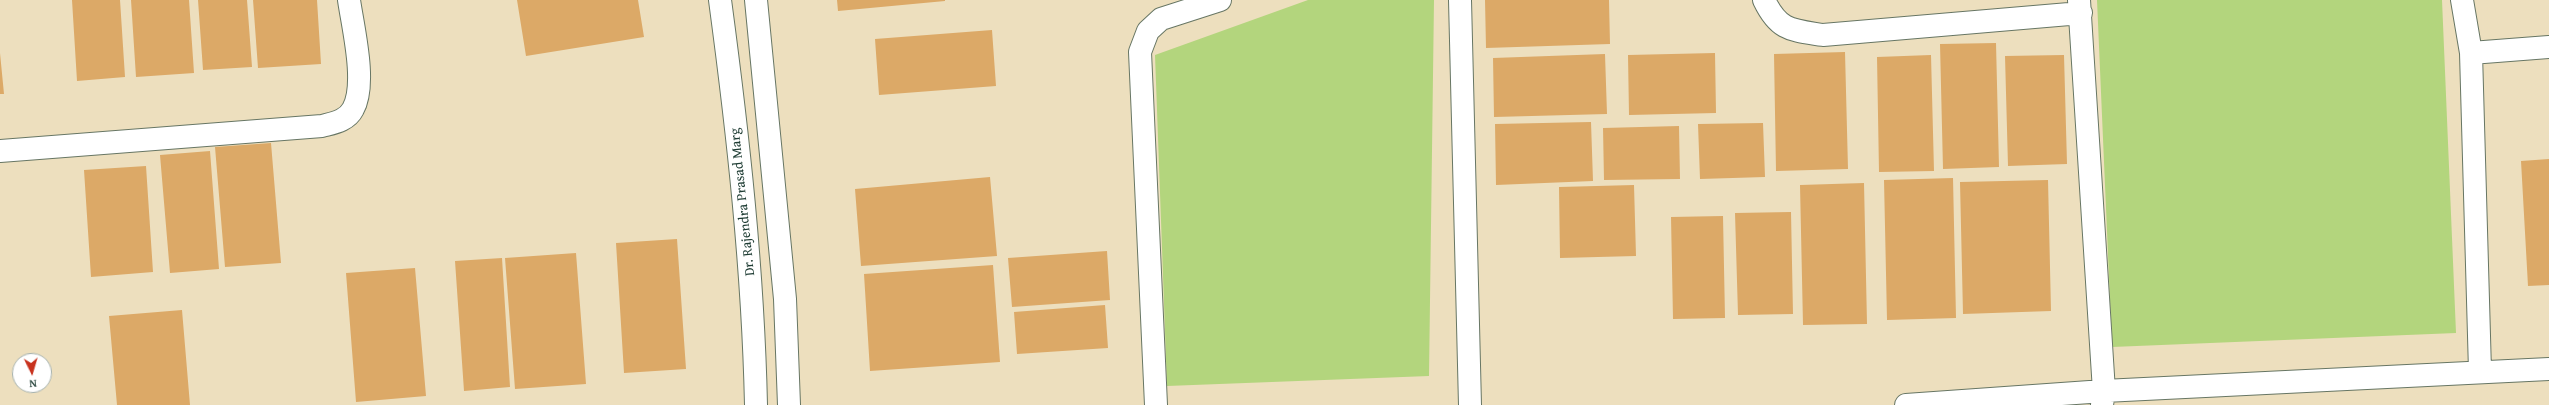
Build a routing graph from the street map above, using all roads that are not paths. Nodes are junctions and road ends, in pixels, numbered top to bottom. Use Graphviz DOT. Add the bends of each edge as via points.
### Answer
graph roads {
  1 [pos="349,0"];
  2 [pos="720,0"];
  3 [pos="756,0"];
  4 [pos="1220,0"];
  5 [pos="1460,0"];
  6 [pos="1764,0"];
  7 [pos="2462,0"];
  8 [pos="2080,6"];
  9 [pos="2549,47"];
  10 [pos="2471,53"];
  11 [pos="0,151"];
  12 [pos="2549,369"];
  13 [pos="2480,371"];
  14 [pos="2103,398"];
  15 [pos="756,405"];
  16 [pos="789,405"];
  17 [pos="1156,405"];
  18 [pos="1470,405"];
  19 [pos="1906,405"];
  1 -- 11 [label="street" via="359,79 352,110 340,121 322,126"];
  2 -- 15 [label="street, Dr. Rajendra Prasad Marg" via="733,99 754,312"];
  3 -- 16 [label="street" via="785,299"];
  4 -- 17 [label="street" via="1161,19 1148,31 1140,52"];
  5 -- 18 [label="street"];
  6 -- 8 [label="street" via="1774,19 1795,31 1823,35"];
  7 -- 10 [label="street"];
  8 -- 14 [label="street"];
  9 -- 10 [label="street"];
  10 -- 13 [label="street"];
  12 -- 13 [label="street"];
  13 -- 14 [label="street"];
  14 -- 19 [label="street"];
}
